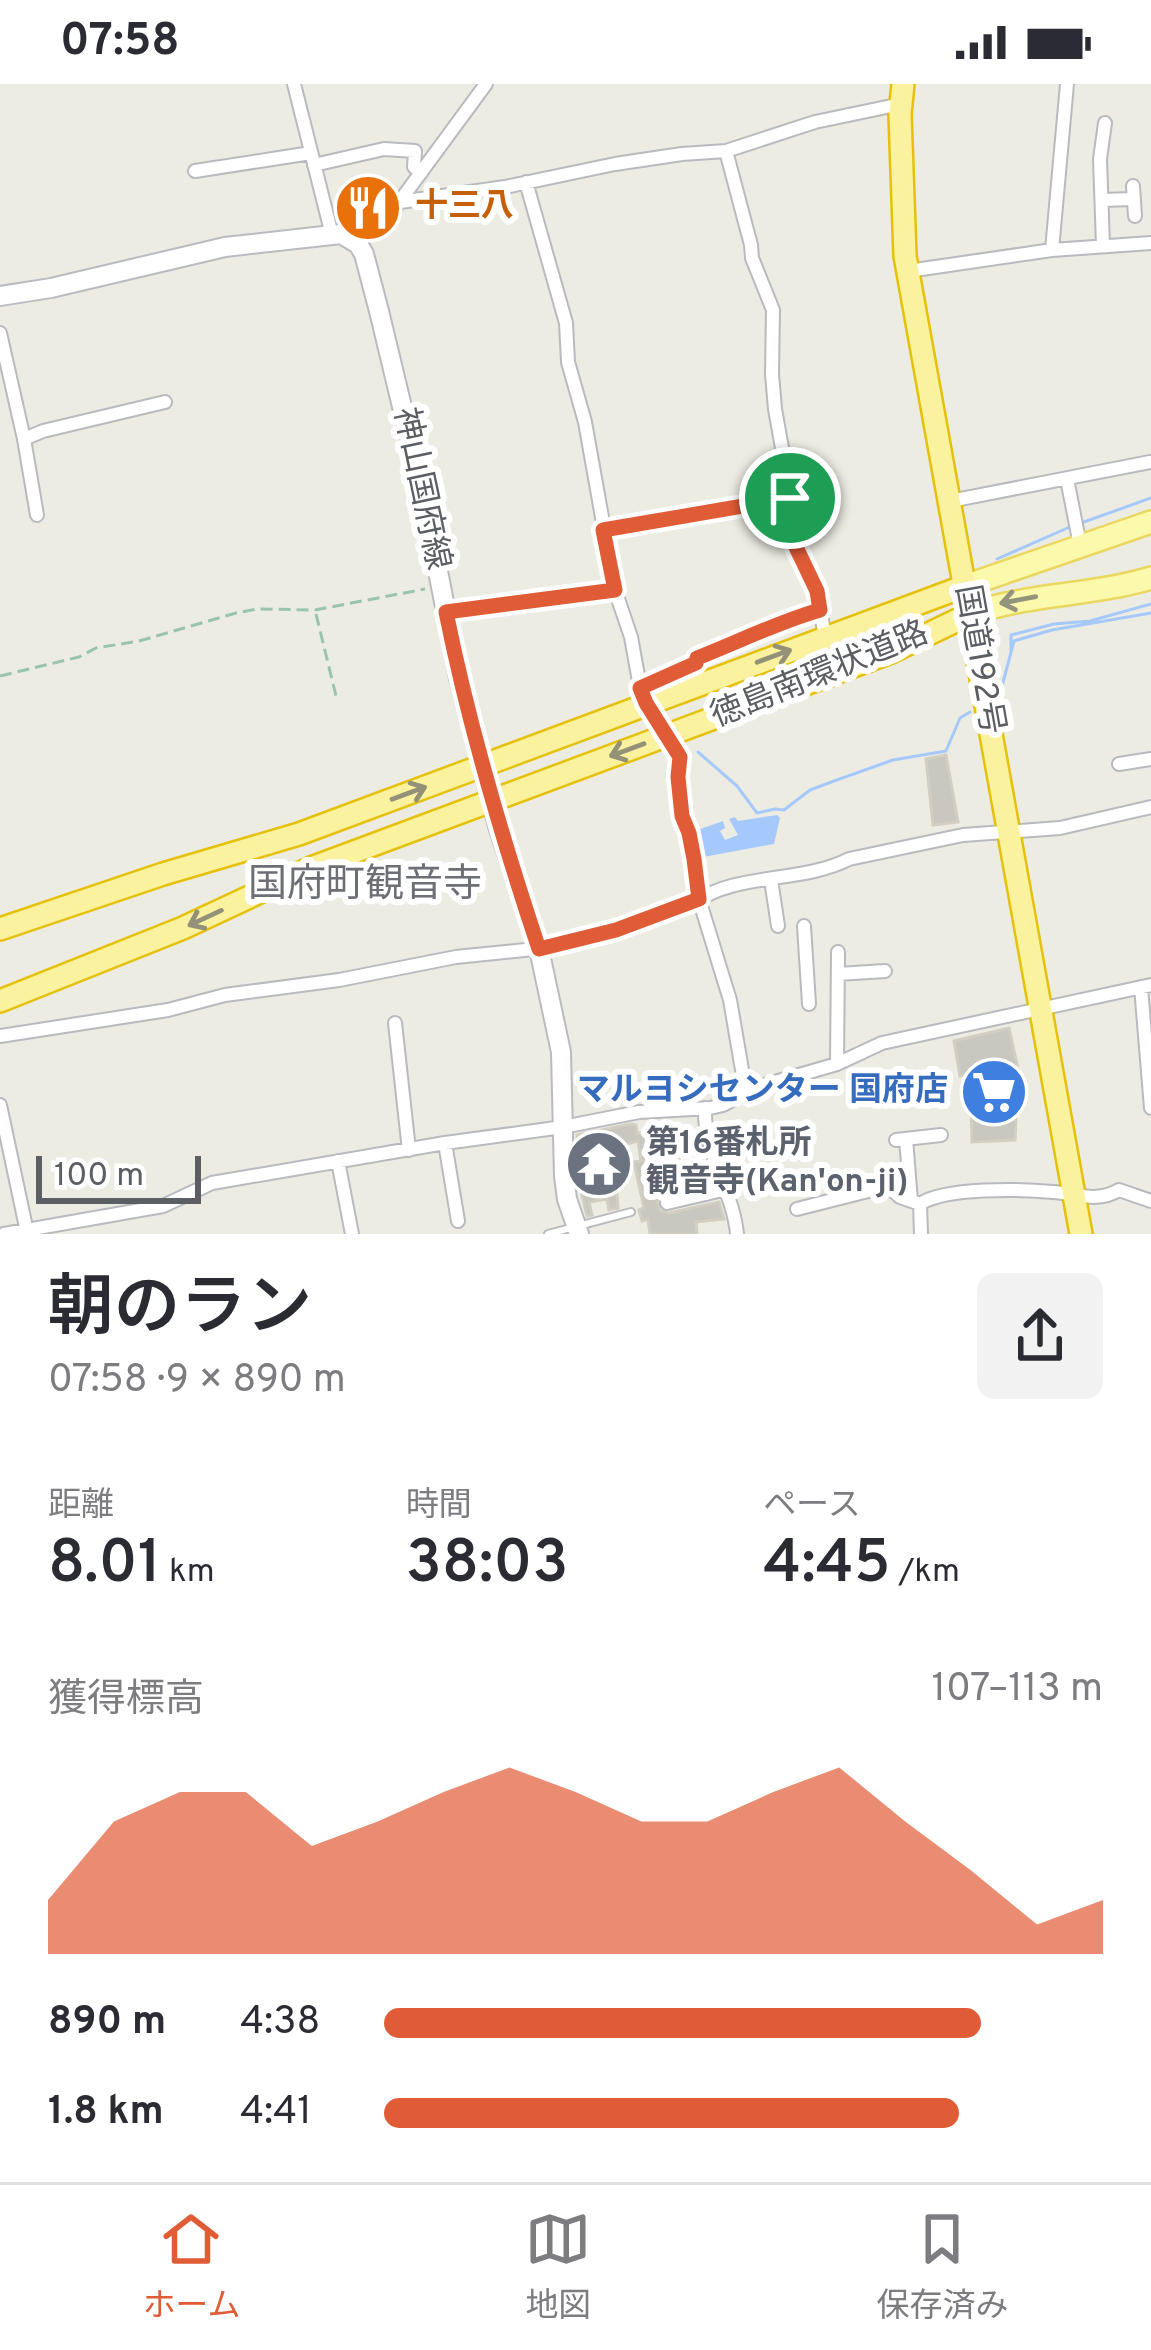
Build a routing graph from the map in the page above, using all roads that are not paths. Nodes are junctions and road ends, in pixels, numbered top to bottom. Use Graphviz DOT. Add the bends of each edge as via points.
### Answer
graph roads {
  1 [pos="294,84"];
  2 [pos="486,84"];
  3 [pos="1067,84"];
  4 [pos="902,94"];
  5 [pos="1105,124"];
  6 [pos="726,151"];
  7 [pos="313,159"];
  8 [pos="195,172"];
  9 [pos="421,173"];
  10 [pos="526,182"];
  11 [pos="1102,200"];
  12 [pos="400,202"];
  13 [pos="1135,216"];
  14 [pos="383,224"];
  15 [pos="336,234"];
  16 [pos="1151,243"];
  17 [pos="1103,247"];
  18 [pos="1052,250"];
  19 [pos="364,254"];
  20 [pos="908,271"];
  21 [pos="0,296"];
  22 [pos="0,333"];
  23 [pos="165,402"];
  24 [pos="24,439"];
  25 [pos="1150,463"];
  26 [pos="1067,479"];
  27 [pos="790,498"];
  28 [pos="950,501"];
  29 [pos="1151,510"];
  30 [pos="37,515"];
  31 [pos="1151,522"];
  32 [pos="603,530"];
  33 [pos="1078,531"];
  34 [pos="1151,578"];
  35 [pos="965,586"];
  36 [pos="1151,587"];
  37 [pos="1060,592"];
  38 [pos="820,610"];
  39 [pos="970,614"];
  40 [pos="825,638"];
  41 [pos="643,695"];
  42 [pos="668,736"];
  43 [pos="1151,759"];
  44 [pos="1119,764"];
  45 [pos="482,765"];
  46 [pos="491,800"];
  47 [pos="1151,807"];
  48 [pos="1009,830"];
  49 [pos="772,880"];
  50 [pos="699,899"];
  51 [pos="778,926"];
  52 [pos="803,926"];
  53 [pos="0,929"];
  54 [pos="539,949"];
  55 [pos="806,961"];
  56 [pos="838,968"];
  57 [pos="885,971"];
  58 [pos="808,986"];
  59 [pos="1146,986"];
  60 [pos="0,1001"];
  61 [pos="809,1004"];
  62 [pos="1040,1007"];
  63 [pos="395,1023"];
  64 [pos="0,1036"];
  65 [pos="837,1064"];
  66 [pos="1149,1067"];
  67 [pos="746,1094"];
  68 [pos="0,1105"];
  69 [pos="705,1108"];
  70 [pos="1151,1108"];
  71 [pos="563,1127"];
  72 [pos="941,1135"];
  73 [pos="445,1143"];
  74 [pos="409,1150"];
  75 [pos="338,1162"];
  76 [pos="727,1190"];
  77 [pos="1074,1194"];
  78 [pos="1151,1201"];
  79 [pos="667,1203"];
  80 [pos="915,1203"];
  81 [pos="797,1209"];
  82 [pos="631,1212"];
  83 [pos="458,1221"];
  84 [pos="577,1231"];
  85 [pos="27,1232"];
  86 [pos="4,1234"];
  87 [pos="352,1234"];
  88 [pos="548,1234"];
  89 [pos="737,1234"];
  90 [pos="922,1234"];
  91 [pos="1081,1234"];
  1 -- 7 [label="street"];
  2 -- 9 [label="street"];
  3 -- 18 [label="street"];
  4 -- 6 [label="street"];
  4 -- 20 [label="highway, 国道192号"];
  5 -- 11 [label="street"];
  6 -- 10 [label="street"];
  6 -- 27 [label="street" via="773,310 775,409"];
  7 -- 8 [label="street"];
  7 -- 9 [label="street" via="415,152"];
  7 -- 15 [label="street"];
  9 -- 12 [label="street"];
  10 -- 12 [label="street"];
  10 -- 32 [label="street" via="566,323"];
  11 -- 13 [label="street" via="1133,192"];
  11 -- 17 [label="street"];
  12 -- 14 [label="street"];
  14 -- 15 [label="main road"];
  14 -- 19 [label="main road"];
  15 -- 19 [label="main road"];
  15 -- 21 [label="main road" via="225,248"];
  16 -- 17 [label="street"];
  17 -- 18 [label="street"];
  18 -- 20 [label="street"];
  19 -- 45 [label="main road, 神山国府線"];
  20 -- 28 [label="highway, 国道192号"];
  22 -- 24 [label="street"];
  23 -- 24 [label="street"];
  24 -- 30 [label="street"];
  25 -- 26 [label="street"];
  26 -- 28 [label="street"];
  26 -- 33 [label="street"];
  27 -- 32 [label="street"];
  27 -- 38 [label="street" via="795,545"];
  28 -- 35 [label="highway, 国道192号"];
  29 -- 33 [label="main road"];
  31 -- 33 [label="main road"];
  32 -- 41 [label="street"];
  33 -- 35 [label="main road"];
  34 -- 37 [label="main road"];
  35 -- 39 [label="highway, 国道192号"];
  35 -- 40 [label="highway, 徳島南環状道路"];
  36 -- 37 [label="main road" via="1093,603"];
  37 -- 39 [label="main road, one-way"];
  38 -- 40 [label="street"];
  38 -- 41 [label="street" via="697,658"];
  39 -- 42 [label="highway, 徳島南環状道路"];
  39 -- 48 [label="highway, 国道192号"];
  41 -- 40 [label="highway, 徳島南環状道路, one-way"];
  41 -- 42 [label="street"];
  41 -- 45 [label="highway, 徳島南環状道路"];
  42 -- 46 [label="highway, 徳島南環状道路, one-way"];
  42 -- 50 [label="street" via="680,757"];
  43 -- 44 [label="street"];
  45 -- 46 [label="main road, 神山国府線"];
  53 -- 45 [label="highway, 徳島南環状道路, one-way" via="299,834"];
  46 -- 54 [label="main road, 神山国府線"];
  46 -- 60 [label="highway, 徳島南環状道路, one-way"];
  47 -- 48 [label="street" via="1060,828"];
  48 -- 49 [label="street"];
  48 -- 62 [label="highway, 国道192号"];
  49 -- 50 [label="street"];
  49 -- 51 [label="street"];
  50 -- 54 [label="street"];
  50 -- 67 [label="street" via="730,1000"];
  52 -- 55 [label="street"];
  54 -- 64 [label="street"];
  54 -- 71 [label="main road, 神山国府線" via="561,1052"];
  55 -- 56 [label="street"];
  55 -- 58 [label="street"];
  56 -- 57 [label="street"];
  56 -- 58 [label="street"];
  56 -- 65 [label="street"];
  58 -- 61 [label="street"];
  59 -- 62 [label="street"];
  59 -- 66 [label="street"];
  62 -- 65 [label="street" via="882,1042"];
  62 -- 77 [label="highway, 国道192号"];
  63 -- 74 [label="street"];
  65 -- 67 [label="street"];
  66 -- 70 [label="street"];
  67 -- 69 [label="street"];
  68 -- 85 [label="street"];
  69 -- 71 [label="street"];
  69 -- 76 [label="street"];
  71 -- 73 [label="street"];
  71 -- 84 [label="main road, 神山国府線"];
  72 -- 80 [label="street" via="901,1140"];
  73 -- 74 [label="street"];
  73 -- 83 [label="street"];
  74 -- 75 [label="street"];
  75 -- 85 [label="street" via="212,1183 163,1206"];
  75 -- 87 [label="street"];
  76 -- 79 [label="street"];
  76 -- 89 [label="street"];
  77 -- 78 [label="street" via="1103,1199 1119,1190"];
  77 -- 80 [label="street" via="956,1193"];
  77 -- 91 [label="highway, 国道192号"];
  80 -- 81 [label="street" via="889,1187"];
  80 -- 90 [label="street"];
  82 -- 84 [label="lane"];
  84 -- 88 [label="lane"];
  85 -- 86 [label="street"];
}
